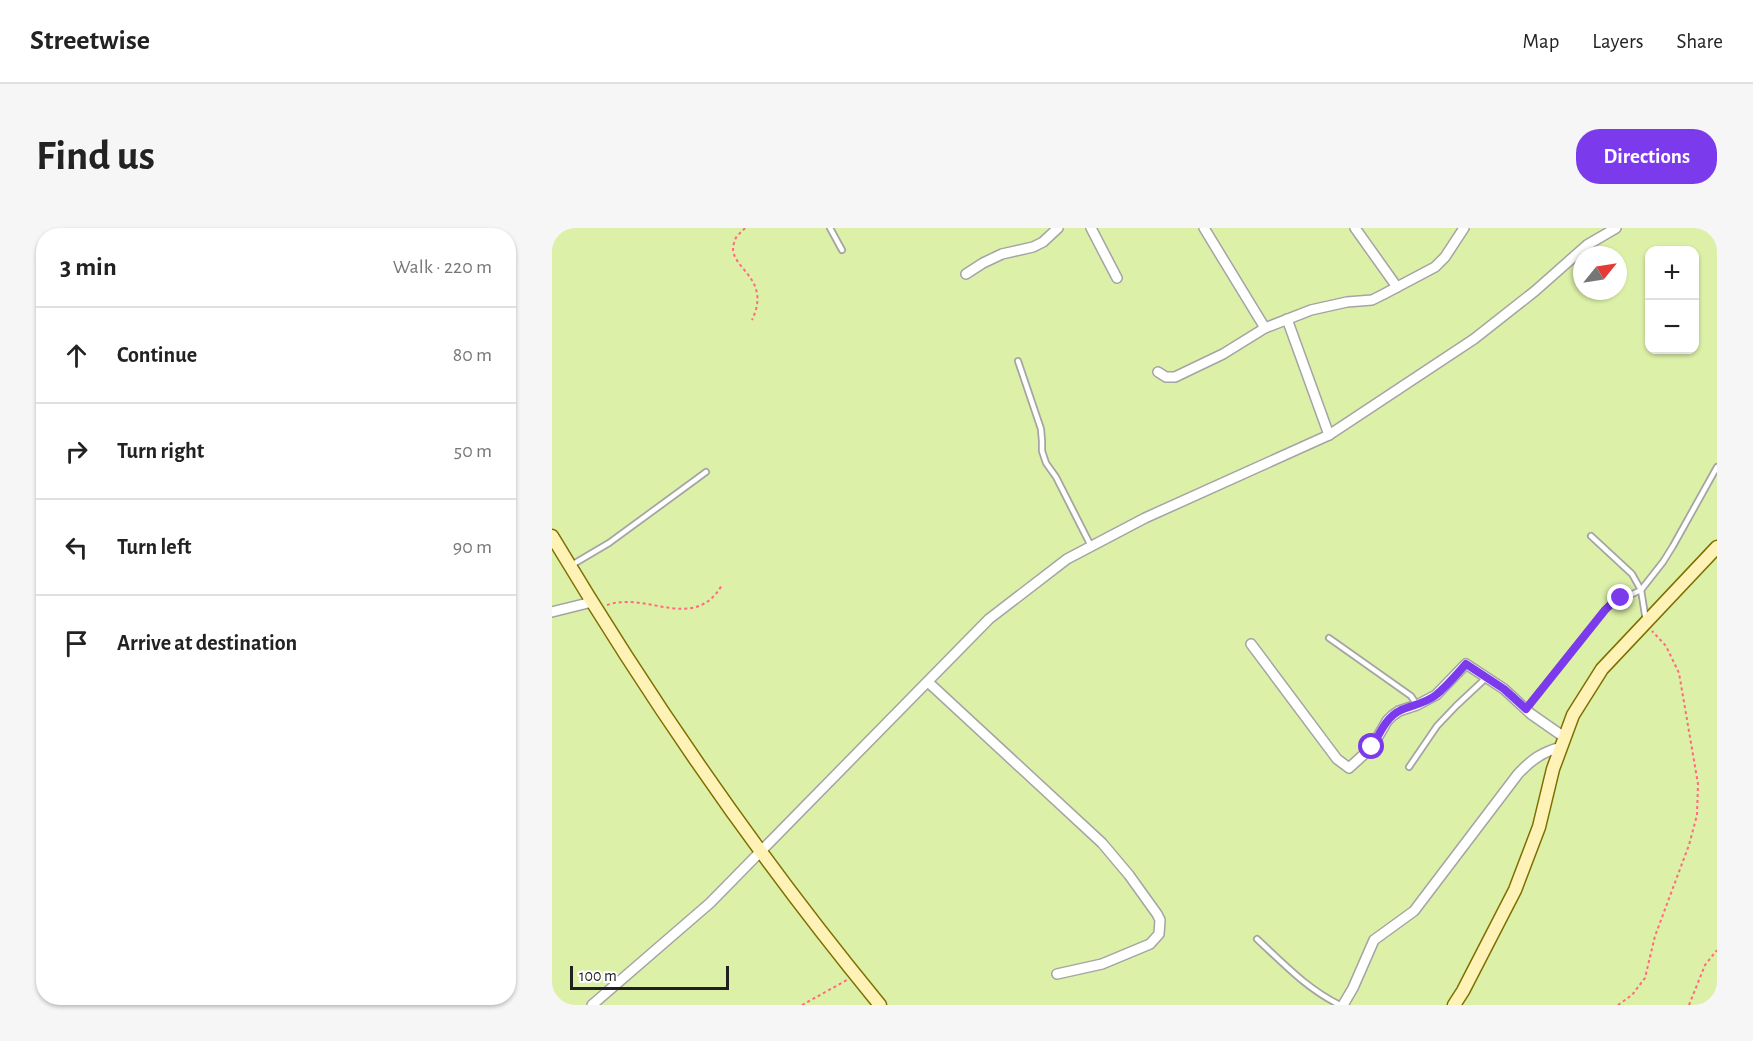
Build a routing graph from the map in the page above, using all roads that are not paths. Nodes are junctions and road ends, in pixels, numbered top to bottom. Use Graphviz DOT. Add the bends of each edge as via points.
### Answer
graph roads {
  1 [pos="830,228"];
  2 [pos="1058,228"];
  3 [pos="1091,228"];
  4 [pos="1204,228"];
  5 [pos="1355,228"];
  6 [pos="1464,228"];
  7 [pos="1616,228"];
  8 [pos="842,250"];
  9 [pos="966,274"];
  10 [pos="1117,278"];
  11 [pos="1397,287"];
  12 [pos="1287,319"];
  13 [pos="1265,328"];
  14 [pos="1018,361"];
  15 [pos="1158,372"];
  16 [pos="1329,435"];
  17 [pos="1717,466"];
  18 [pos="706,472"];
  19 [pos="552,536"];
  20 [pos="1591,536"];
  21 [pos="1091,546"];
  22 [pos="1717,547"];
  23 [pos="570,566"];
  24 [pos="1641,591"];
  25 [pos="594,606"];
  26 [pos="552,612"];
  27 [pos="1646,624"];
  28 [pos="1329,638"];
  29 [pos="1251,644"];
  30 [pos="1487,677"];
  31 [pos="928,682"];
  32 [pos="1417,705"];
  33 [pos="1532,714"];
  34 [pos="1562,742"];
  35 [pos="1409,767"];
  36 [pos="761,851"];
  37 [pos="1257,939"];
  38 [pos="1058,974"];
  39 [pos="592,1005"];
  40 [pos="880,1005"];
  41 [pos="1341,1005"];
  42 [pos="1454,1005"];
  1 -- 8 [label="lane"];
  2 -- 9 [label="street" via="1043,242 1002,254"];
  3 -- 10 [label="street"];
  4 -- 13 [label="street"];
  5 -- 11 [label="street"];
  6 -- 11 [label="street" via="1436,267"];
  7 -- 16 [label="street" via="1587,244 1474,339"];
  11 -- 12 [label="street" via="1372,300 1320,308"];
  12 -- 13 [label="street"];
  12 -- 16 [label="street"];
  13 -- 15 [label="street" via="1175,377"];
  14 -- 21 [label="lane" via="1041,429 1044,457"];
  16 -- 21 [label="street"];
  17 -- 24 [label="lane" via="1669,555"];
  18 -- 23 [label="lane" via="609,543"];
  19 -- 23 [label="street"];
  20 -- 24 [label="lane" via="1632,574"];
  21 -- 31 [label="street" via="1067,559 989,619"];
  22 -- 27 [label="street"];
  23 -- 25 [label="street"];
  24 -- 27 [label="lane"];
  24 -- 33 [label="lane" via="1617,599 1605,610"];
  25 -- 26 [label="street"];
  25 -- 36 [label="street"];
  27 -- 34 [label="street" via="1602,669 1573,715"];
  28 -- 32 [label="lane" via="1411,696"];
  29 -- 32 [label="street" via="1337,759 1349,768 1372,747 1392,716"];
  30 -- 32 [label="street" via="1466,664 1436,695"];
  30 -- 33 [label="street"];
  30 -- 35 [label="lane" via="1437,726"];
  31 -- 36 [label="street"];
  31 -- 38 [label="street" via="1102,843 1160,920 1159,934 1150,944 1102,964"];
  33 -- 34 [label="street"];
  34 -- 41 [label="street" via="1529,761 1414,911 1374,940 1353,988"];
  34 -- 42 [label="street" via="1539,827 1515,890"];
  36 -- 39 [label="street" via="710,903"];
  36 -- 40 [label="street"];
  37 -- 41 [label="lane" via="1322,997"];
}
